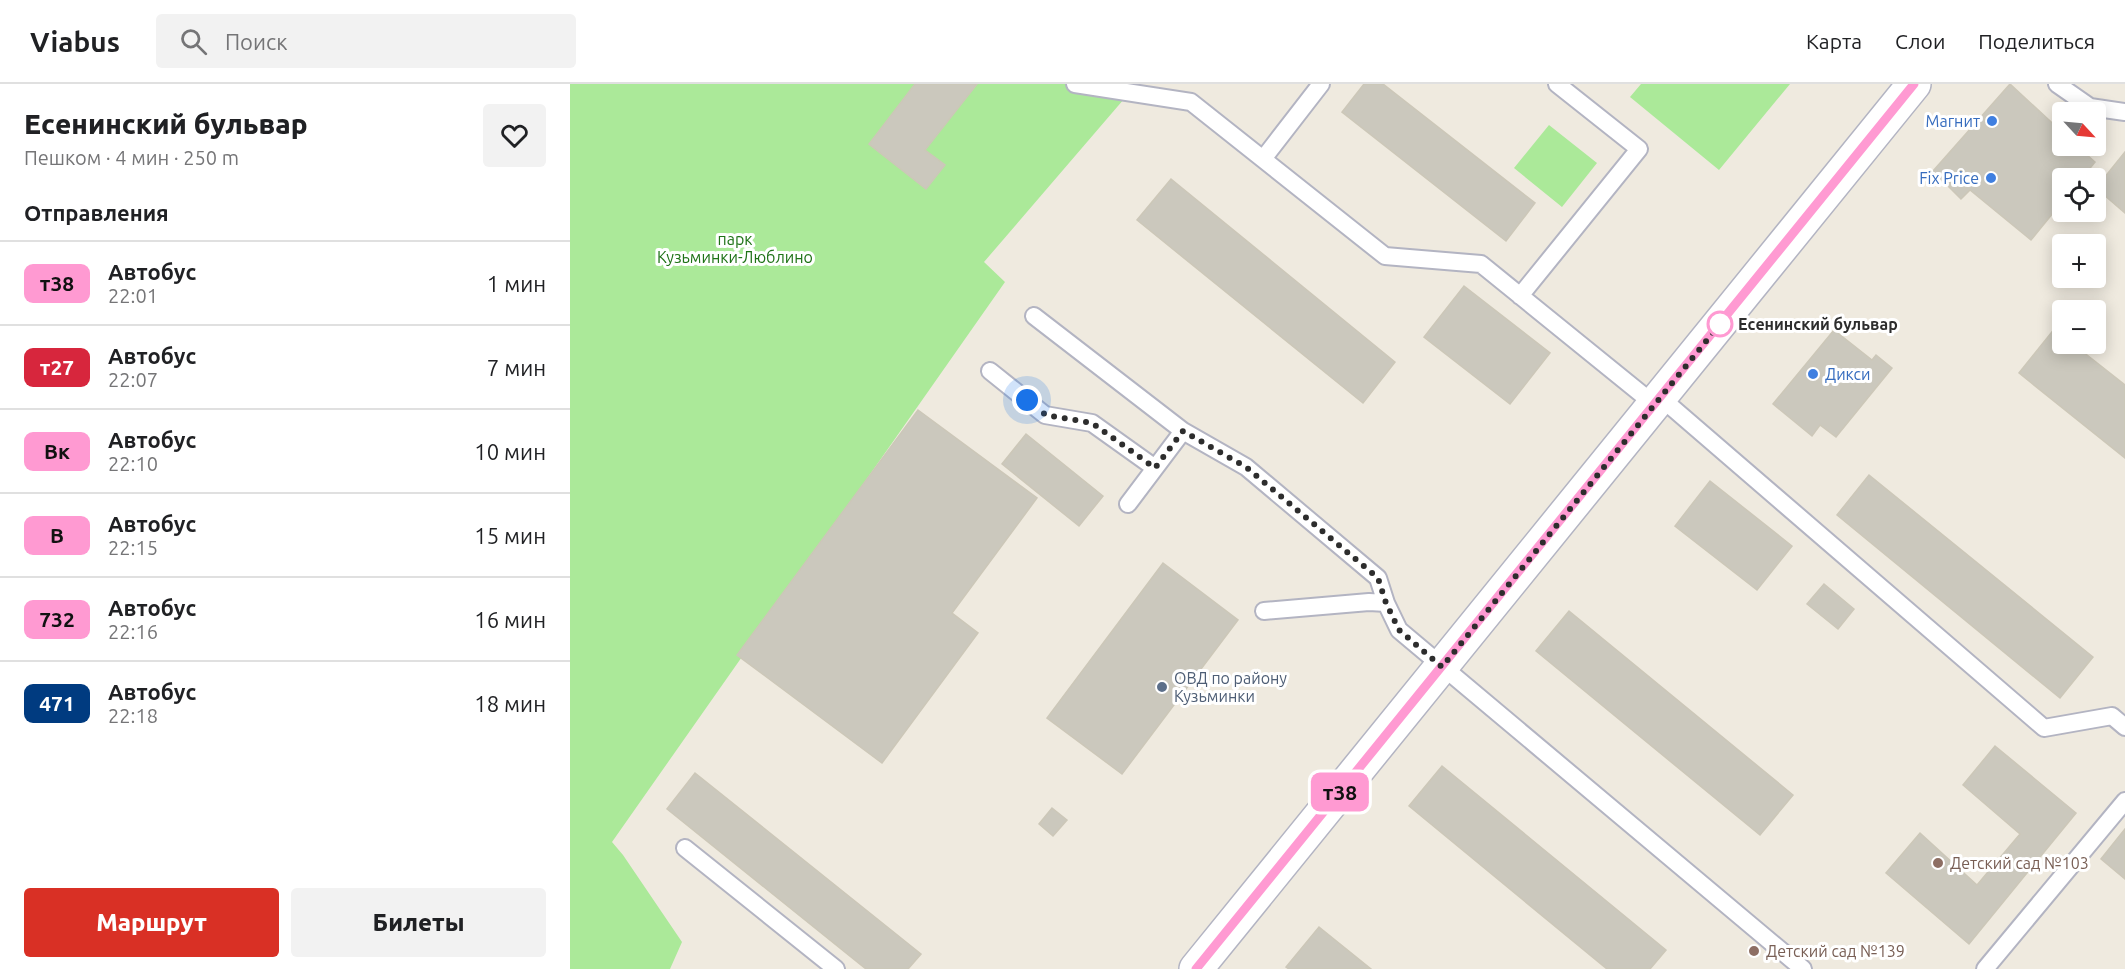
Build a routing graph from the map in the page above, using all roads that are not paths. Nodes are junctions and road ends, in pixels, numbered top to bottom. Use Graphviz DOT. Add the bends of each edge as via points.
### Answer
graph roads {
  1 [pos="1075,84"];
  2 [pos="1321,84"];
  3 [pos="1557,84"];
  4 [pos="1914,84"];
  5 [pos="2057,84"];
  6 [pos="2125,112"];
  7 [pos="1263,159"];
  8 [pos="1520,296"];
  9 [pos="1034,316"];
  10 [pos="990,371"];
  11 [pos="1658,401"];
  12 [pos="1183,431"];
  13 [pos="1155,468"];
  14 [pos="1128,504"];
  15 [pos="1386,603"];
  16 [pos="1264,611"];
  17 [pos="1442,667"];
  18 [pos="2125,727"];
  19 [pos="2125,801"];
  20 [pos="685,848"];
  21 [pos="836,969"];
  22 [pos="1196,969"];
  23 [pos="1803,969"];
  24 [pos="1985,969"];
  1 -- 7 [label="lane" via="1191,102"];
  2 -- 7 [label="lane"];
  3 -- 8 [label="lane" via="1640,149"];
  4 -- 11 [label="main road"];
  5 -- 6 [label="lane" via="2090,107"];
  7 -- 8 [label="lane" via="1385,256 1481,264"];
  8 -- 11 [label="lane"];
  9 -- 12 [label="lane"];
  10 -- 13 [label="lane" via="1046,415 1092,423"];
  11 -- 17 [label="main road"];
  11 -- 18 [label="lane" via="2044,728 2112,716"];
  12 -- 13 [label="lane"];
  12 -- 15 [label="lane" via="1246,467 1378,578"];
  13 -- 14 [label="lane"];
  15 -- 16 [label="lane"];
  15 -- 17 [label="lane" via="1399,630"];
  17 -- 22 [label="main road"];
  17 -- 23 [label="lane"];
  19 -- 24 [label="lane"];
  20 -- 21 [label="lane"];
}
